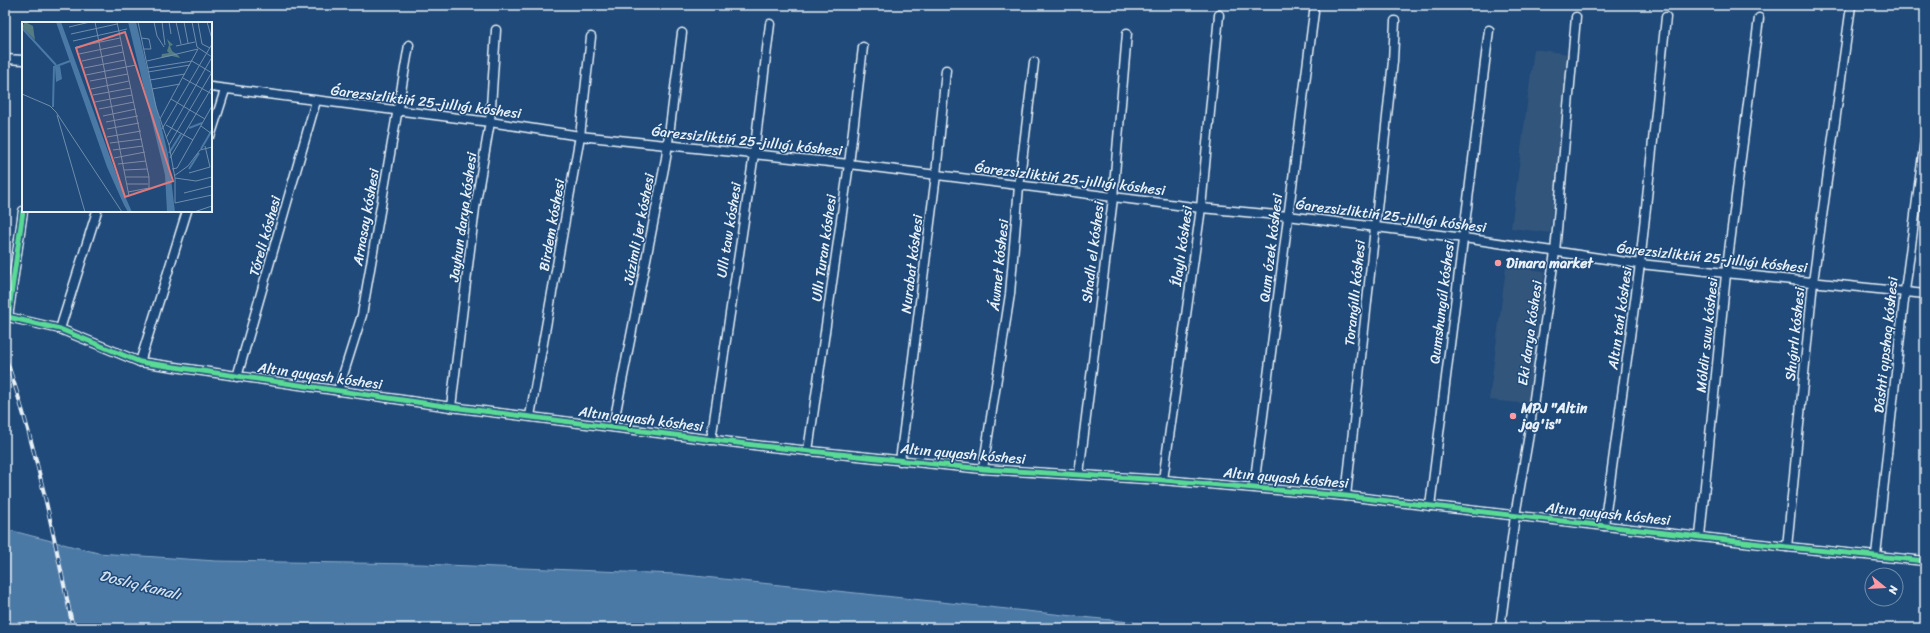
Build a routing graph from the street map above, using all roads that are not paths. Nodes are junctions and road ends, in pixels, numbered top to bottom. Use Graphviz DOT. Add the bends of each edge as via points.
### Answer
graph roads {
  1 [pos="1851,6"];
  2 [pos="1314,12"];
  3 [pos="1219,16"];
  4 [pos="1576,17"];
  5 [pos="1666,17"];
  6 [pos="1759,18"];
  7 [pos="1395,21"];
  8 [pos="770,24"];
  9 [pos="496,30"];
  10 [pos="1489,30"];
  11 [pos="1127,33"];
  12 [pos="682,34"];
  13 [pos="591,37"];
  14 [pos="409,45"];
  15 [pos="863,47"];
  16 [pos="5,60"];
  17 [pos="22,60"];
  18 [pos="1034,62"];
  19 [pos="946,70"];
  20 [pos="212,87"];
  21 [pos="225,90"];
  22 [pos="316,101"];
  23 [pos="399,110"];
  24 [pos="490,122"];
  25 [pos="212,131"];
  26 [pos="580,136"];
  27 [pos="1925,139"];
  28 [pos="668,146"];
  29 [pos="754,154"];
  30 [pos="849,164"];
  31 [pos="936,175"];
  32 [pos="1019,186"];
  33 [pos="1113,198"];
  34 [pos="1201,208"];
  35 [pos="23,212"];
  36 [pos="97,212"];
  37 [pos="187,212"];
  38 [pos="1288,216"];
  39 [pos="1375,227"];
  40 [pos="1464,238"];
  41 [pos="1555,252"];
  42 [pos="1640,264"];
  43 [pos="1726,274"];
  44 [pos="1813,282"];
  45 [pos="1905,291"];
  46 [pos="1925,294"];
  47 [pos="60,329"];
  48 [pos="140,362"];
  49 [pos="237,377"];
  50 [pos="338,391"];
  51 [pos="451,407"];
  52 [pos="530,416"];
  53 [pos="614,427"];
  54 [pos="711,440"];
  55 [pos="808,451"];
  56 [pos="900,461"];
  57 [pos="983,469"];
  58 [pos="1078,474"];
  59 [pos="1163,480"];
  60 [pos="1254,488"];
  61 [pos="1346,496"];
  62 [pos="1430,506"];
  63 [pos="1515,516"];
  64 [pos="1604,526"];
  65 [pos="1700,536"];
  66 [pos="1786,547"];
  67 [pos="1876,555"];
  68 [pos="1925,561"];
  69 [pos="1500,628"];
  1 -- 44 [label="street, Shıǵırlı kóshesi"];
  2 -- 38 [label="street, Qum ózek kóshesi"];
  3 -- 34 [label="street, Ílaylı kóshesi"];
  4 -- 41 [label="street, Eki darya kóshesi"];
  5 -- 42 [label="street, Altın tań kóshesi"];
  6 -- 43 [label="street, Móldir suw kóshesi"];
  7 -- 39 [label="street, Toranǵıllı kóshesi"];
  8 -- 29 [label="street, Ullı taw kóshesi"];
  9 -- 24 [label="street, Jayhun darya kóshesi"];
  10 -- 40 [label="street, Qumshungúl kóshesi"];
  11 -- 33 [label="street, Shadlı el kóshesi"];
  12 -- 28 [label="street, Júzimli jer kóshesi"];
  13 -- 26 [label="street, Birdem kóshesi"];
  14 -- 23 [label="street, Arnasay kóshesi"];
  15 -- 30 [label="street, Ullı Turan kóshesi"];
  16 -- 17 [label="street"];
  18 -- 32 [label="street, Áwmet kóshesi"];
  19 -- 31 [label="street, Nurabat kóshesi"];
  20 -- 21 [label="street, Ǵarezsizliktiń 25-jıllıǵı kóshesi"];
  21 -- 22 [label="street, Ǵarezsizliktiń 25-jıllıǵı kóshesi"];
  21 -- 25 [label="street"];
  22 -- 23 [label="street, Ǵarezsizliktiń 25-jıllıǵı kóshesi"];
  22 -- 49 [label="street, Tóreli kóshesi"];
  23 -- 24 [label="street, Ǵarezsizliktiń 25-jıllıǵı kóshesi"];
  23 -- 50 [label="street, Arnasay kóshesi" via="362,314"];
  24 -- 26 [label="street, Ǵarezsizliktiń 25-jıllıǵı kóshesi"];
  24 -- 51 [label="street, Jayhun darya kóshesi" via="475,208"];
  26 -- 28 [label="street, Ǵarezsizliktiń 25-jıllıǵı kóshesi"];
  26 -- 52 [label="street, Birdem kóshesi"];
  27 -- 45 [label="street, Dáshti qıpshaq kóshesi"];
  28 -- 29 [label="street, Ǵarezsizliktiń 25-jıllıǵı kóshesi"];
  28 -- 53 [label="street, Júzimli jer kóshesi"];
  29 -- 30 [label="street, Ǵarezsizliktiń 25-jıllıǵı kóshesi"];
  29 -- 54 [label="street, Ullı taw kóshesi"];
  30 -- 31 [label="street, Ǵarezsizliktiń 25-jıllıǵı kóshesi"];
  30 -- 55 [label="street, Ullı Turan kóshesi"];
  31 -- 32 [label="street, Ǵarezsizliktiń 25-jıllıǵı kóshesi"];
  31 -- 56 [label="street, Nurabat kóshesi"];
  32 -- 33 [label="street, Ǵarezsizliktiń 25-jıllıǵı kóshesi"];
  32 -- 57 [label="street, Áwmet kóshesi" via="1010,294"];
  33 -- 34 [label="street, Ǵarezsizliktiń 25-jıllıǵı kóshesi"];
  33 -- 58 [label="street, Shadlı el kóshesi"];
  34 -- 38 [label="street, Ǵarezsizliktiń 25-jıllıǵı kóshesi"];
  34 -- 59 [label="street, Ílaylı kóshesi"];
  35 -- 47 [label="street, Altın quyash kóshesi" via="8,316"];
  36 -- 47 [label="street"];
  37 -- 48 [label="street"];
  38 -- 39 [label="street, Ǵarezsizliktiń 25-jıllıǵı kóshesi"];
  38 -- 60 [label="street, Qum ózek kóshesi"];
  39 -- 40 [label="street, Ǵarezsizliktiń 25-jıllıǵı kóshesi"];
  39 -- 61 [label="street, Toranǵıllı kóshesi"];
  40 -- 41 [label="street, Ǵarezsizliktiń 25-jıllıǵı kóshesi"];
  40 -- 62 [label="street, Qumshungúl kóshesi"];
  41 -- 42 [label="street, Ǵarezsizliktiń 25-jıllıǵı kóshesi"];
  41 -- 63 [label="street, Eki darya kóshesi"];
  42 -- 43 [label="street, Ǵarezsizliktiń 25-jıllıǵı kóshesi"];
  42 -- 64 [label="street, Altın tań kóshesi"];
  43 -- 44 [label="street, Ǵarezsizliktiń 25-jıllıǵı kóshesi"];
  43 -- 65 [label="street, Móldir suw kóshesi"];
  44 -- 45 [label="street, Ǵarezsizliktiń 25-jıllıǵı kóshesi"];
  44 -- 66 [label="street, Shıǵırlı kóshesi"];
  45 -- 46 [label="street, Ǵarezsizliktiń 25-jıllıǵı kóshesi"];
  45 -- 67 [label="street, Dáshti qıpshaq kóshesi"];
  47 -- 48 [label="street, Altın quyash kóshesi"];
  48 -- 49 [label="street, Altın quyash kóshesi"];
  49 -- 50 [label="street, Altın quyash kóshesi"];
  50 -- 51 [label="street, Altın quyash kóshesi"];
  51 -- 52 [label="street, Altın quyash kóshesi"];
  52 -- 53 [label="street, Altın quyash kóshesi"];
  53 -- 54 [label="street, Altın quyash kóshesi"];
  54 -- 55 [label="street, Altın quyash kóshesi"];
  55 -- 56 [label="street, Altın quyash kóshesi"];
  56 -- 57 [label="street, Altın quyash kóshesi"];
  57 -- 58 [label="street, Altın quyash kóshesi"];
  58 -- 59 [label="street, Altın quyash kóshesi"];
  59 -- 60 [label="street, Altın quyash kóshesi"];
  60 -- 61 [label="street, Altın quyash kóshesi"];
  61 -- 62 [label="street, Altın quyash kóshesi"];
  62 -- 63 [label="street, Altın quyash kóshesi"];
  63 -- 64 [label="street, Altın quyash kóshesi"];
  63 -- 69 [label="street, Eki darya kóshesi"];
  64 -- 65 [label="street, Altın quyash kóshesi"];
  65 -- 66 [label="street, Altın quyash kóshesi"];
  66 -- 67 [label="street, Altın quyash kóshesi"];
  67 -- 68 [label="street, Altın quyash kóshesi"];
}
